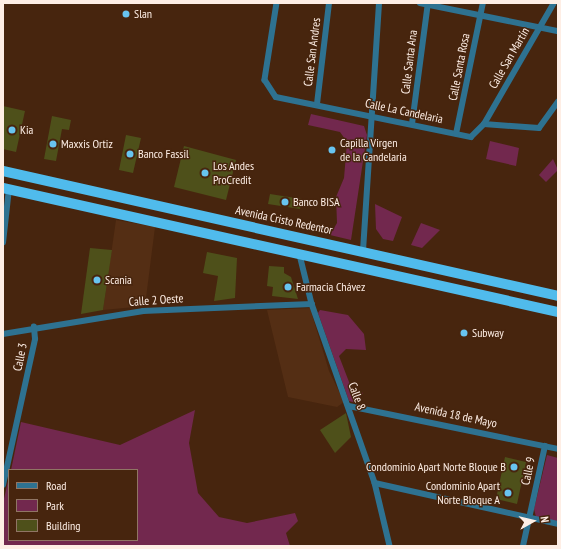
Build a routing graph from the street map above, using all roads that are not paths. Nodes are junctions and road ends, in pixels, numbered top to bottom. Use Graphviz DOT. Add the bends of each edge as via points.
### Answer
graph roads {
  1 [pos="277,3"];
  2 [pos="328,3"];
  3 [pos="379,3"];
  4 [pos="420,3"];
  5 [pos="483,3"];
  6 [pos="554,3"];
  7 [pos="428,4"];
  8 [pos="480,16"];
  9 [pos="540,27"];
  10 [pos="558,31"];
  11 [pos="558,102"];
  12 [pos="317,104"];
  13 [pos="371,115"];
  14 [pos="412,124"];
  15 [pos="484,124"];
  16 [pos="456,134"];
  17 [pos="3,171"];
  18 [pos="6,188"];
  19 [pos="3,243"];
  20 [pos="363,250"];
  21 [pos="300,255"];
  22 [pos="558,296"];
  23 [pos="312,304"];
  24 [pos="558,312"];
  25 [pos="34,327"];
  26 [pos="3,334"];
  27 [pos="349,406"];
  28 [pos="545,446"];
  29 [pos="558,449"];
  30 [pos="375,483"];
  31 [pos="3,485"];
  32 [pos="530,517"];
  33 [pos="558,524"];
  34 [pos="390,546"];
  35 [pos="523,546"];
  1 -- 12 [label="street, Calle La Candelaria" via="265,80 276,97"];
  2 -- 12 [label="street, Calle San Andres"];
  3 -- 13 [label="street"];
  4 -- 7 [label="street"];
  5 -- 8 [label="street, Calle Santa Rosa"];
  6 -- 9 [label="street, Calle San Martín"];
  7 -- 8 [label="street"];
  7 -- 14 [label="street, Calle Santa Ana"];
  8 -- 9 [label="street"];
  8 -- 16 [label="street, Calle Santa Rosa"];
  9 -- 10 [label="street"];
  9 -- 15 [label="street, Calle San Martín"];
  11 -- 15 [label="street" via="543,126 534,129"];
  12 -- 13 [label="street, Calle La Candelaria"];
  13 -- 14 [label="street, Calle La Candelaria"];
  13 -- 20 [label="street"];
  14 -- 16 [label="street, Calle La Candelaria"];
  15 -- 16 [label="street, Calle La Candelaria" via="473,137"];
  17 -- 20 [label="highway, Avenida Cristo Redentor"];
  18 -- 19 [label="street"];
  18 -- 21 [label="highway"];
  20 -- 22 [label="highway, Avenida Cristo Redentor"];
  21 -- 23 [label="street, Calle 8"];
  21 -- 24 [label="highway"];
  23 -- 25 [label="street, Calle 2 Oeste" via="143,311"];
  23 -- 27 [label="street, Calle 8"];
  25 -- 26 [label="street, Calle 2 Oeste"];
  25 -- 31 [label="street, Calle 3" via="35,340"];
  27 -- 28 [label="street, Avenida 18 de Mayo"];
  27 -- 30 [label="street, Calle 8"];
  28 -- 29 [label="street, Avenida 18 de Mayo"];
  28 -- 32 [label="street, Calle 9"];
  30 -- 32 [label="street"];
  30 -- 34 [label="street, Calle 8"];
  32 -- 33 [label="street"];
  32 -- 35 [label="street, Calle 9"];
}
